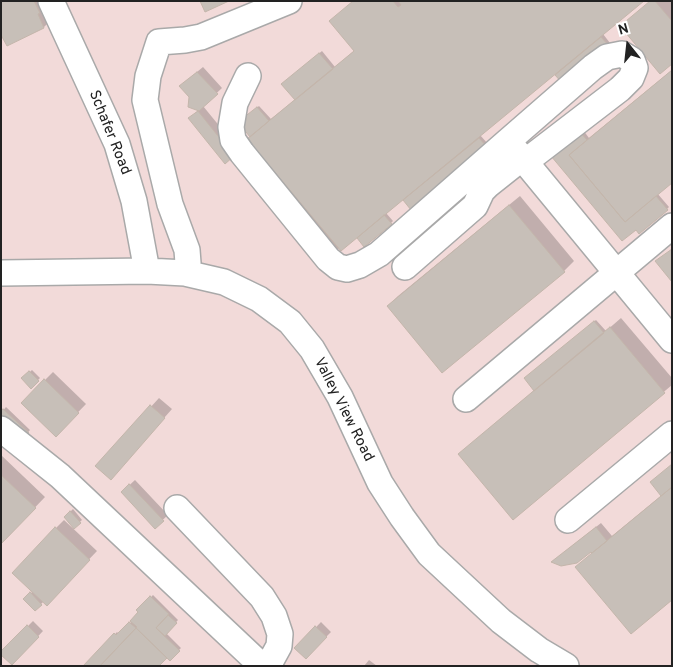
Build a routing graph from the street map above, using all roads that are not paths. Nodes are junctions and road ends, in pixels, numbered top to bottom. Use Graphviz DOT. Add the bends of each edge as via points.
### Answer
graph roads {
  1 [pos="51,1"];
  2 [pos="289,1"];
  3 [pos="248,76"];
  4 [pos="518,154"];
  5 [pos="672,226"];
  6 [pos="405,267"];
  7 [pos="147,271"];
  8 [pos="1,273"];
  9 [pos="186,273"];
  10 [pos="617,273"];
  11 [pos="672,340"];
  12 [pos="466,398"];
  13 [pos="1,429"];
  14 [pos="672,434"];
  15 [pos="177,508"];
  16 [pos="568,520"];
  17 [pos="262,666"];
  18 [pos="268,666"];
  19 [pos="566,666"];
  1 -- 7 [label="street, Schafer Road" via="117,144 134,201"];
  2 -- 9 [label="street" via="201,37 158,42 145,100 170,204 187,250"];
  3 -- 4 [label="street" via="235,103 231,127 233,140 328,260 338,267 347,269 360,265 378,254"];
  4 -- 6 [label="street" via="482,192 475,206"];
  4 -- 10 [label="street"];
  5 -- 10 [label="street"];
  7 -- 8 [label="street, Valley View Road"];
  7 -- 9 [label="street, Valley View Road"];
  9 -- 19 [label="street, Valley View Road" via="224,282 259,299 290,322 312,349 340,397 380,483 430,554 501,621"];
  10 -- 11 [label="street"];
  10 -- 12 [label="street"];
  13 -- 17 [label="street" via="60,476"];
  14 -- 16 [label="street"];
  15 -- 18 [label="street" via="262,597 274,616 280,634"];
}
